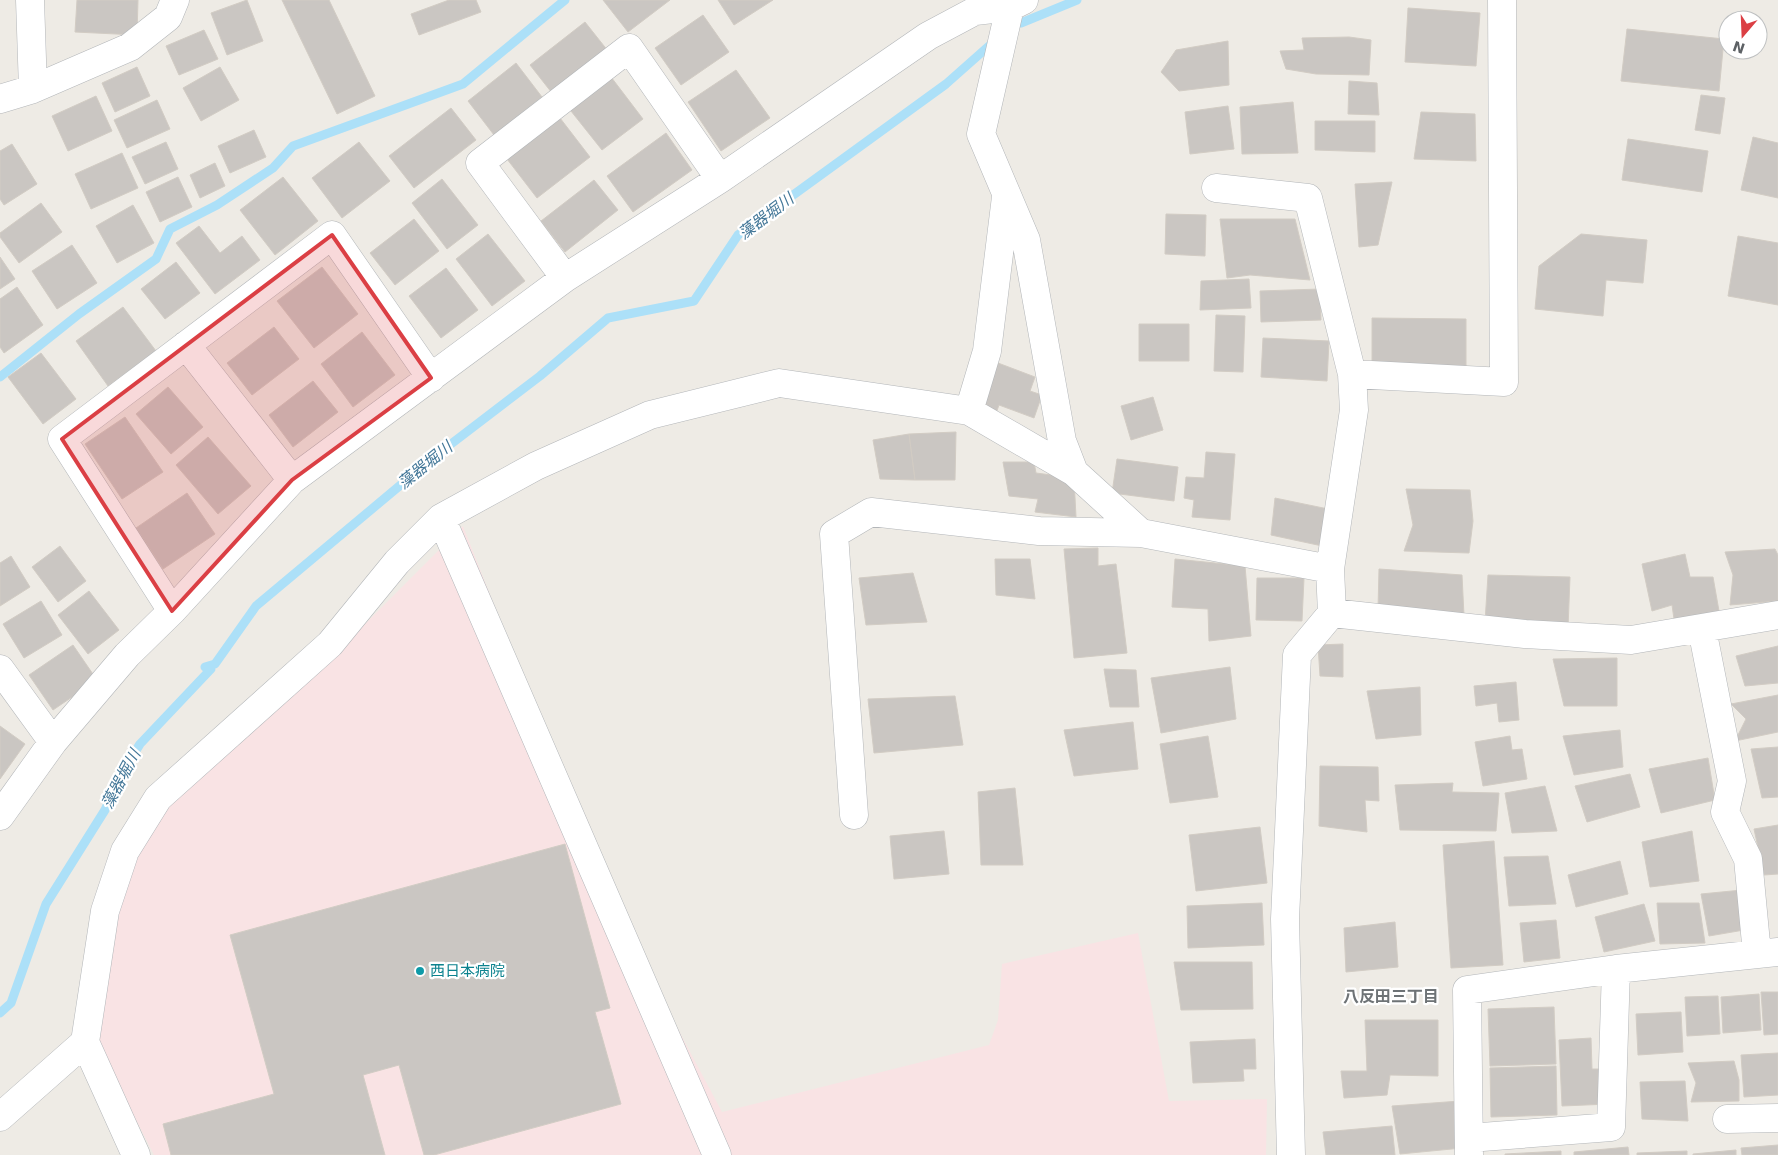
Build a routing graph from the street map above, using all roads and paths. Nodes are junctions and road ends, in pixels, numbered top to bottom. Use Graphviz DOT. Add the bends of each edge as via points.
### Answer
graph roads {
  1 [pos="30,0"];
  2 [pos="175,0"];
  3 [pos="1502,0"];
  4 [pos="1015,2"];
  5 [pos="33,89"];
  6 [pos="0,99"];
  7 [pos="720,179"];
  8 [pos="1216,188"];
  9 [pos="1006,193"];
  10 [pos="564,278"];
  11 [pos="186,346"];
  12 [pos="1352,374"];
  13 [pos="431,378"];
  14 [pos="969,410"];
  15 [pos="1074,472"];
  16 [pos="292,480"];
  17 [pos="441,518"];
  18 [pos="1140,533"];
  19 [pos="1330,569"];
  20 [pos="172,611"];
  21 [pos="1332,613"];
  22 [pos="1778,615"];
  23 [pos="1702,629"];
  24 [pos="0,669"];
  25 [pos="53,742"];
  26 [pos="854,815"];
  27 [pos="0,816"];
  28 [pos="1767,953"];
  29 [pos="1616,970"];
  30 [pos="85,1042"];
  31 [pos="0,1117"];
  32 [pos="1778,1118"];
  33 [pos="1727,1119"];
  34 [pos="1469,1146"];
  35 [pos="136,1155"];
  36 [pos="718,1155"];
  37 [pos="1291,1155"];
  1 -- 5 [label="street"];
  2 -- 5 [label="street" via="168,16 130,47"];
  3 -- 12 [label="street" via="1504,382"];
  4 -- 7 [label="street" via="975,11 928,36"];
  4 -- 9 [label="street" via="981,134"];
  5 -- 6 [label="street"];
  7 -- 10 [label="street"];
  7 -- 10 [label="street" via="629,48 480,162"];
  8 -- 12 [label="street" via="1308,198"];
  9 -- 14 [label="street" via="987,351"];
  9 -- 15 [label="street" via="1026,240 1062,441"];
  10 -- 13 [label="street"];
  11 -- 13 [label="street" via="332,235"];
  11 -- 16 [label="street"];
  11 -- 20 [label="street" via="62,439"];
  12 -- 19 [label="street" via="1354,410"];
  13 -- 16 [label="street"];
  14 -- 15 [label="street"];
  14 -- 17 [label="street" via="779,383 650,415 536,466"];
  15 -- 18 [label="street"];
  16 -- 20 [label="street"];
  17 -- 30 [label="street" via="397,562 330,644 158,798 125,851 105,911"];
  17 -- 36 [label="street"];
  18 -- 19 [label="street"];
  18 -- 26 [label="street" via="1039,531 871,512 834,534"];
  19 -- 21 [label="street"];
  20 -- 25 [label="street" via="127,655"];
  21 -- 23 [label="street" via="1525,634 1631,640"];
  21 -- 37 [label="street" via="1298,655 1285,919"];
  22 -- 23 [label="street"];
  23 -- 28 [label="street" via="1732,782 1725,812 1748,859"];
  24 -- 25 [label="street"];
  25 -- 27 [label="street"];
  28 -- 29 [label="street"];
  29 -- 34 [label="street" via="1611,1126"];
  29 -- 34 [label="street" via="1467,990"];
  30 -- 31 [label="street"];
  30 -- 35 [label="street"];
  32 -- 33 [label="street"];
}
